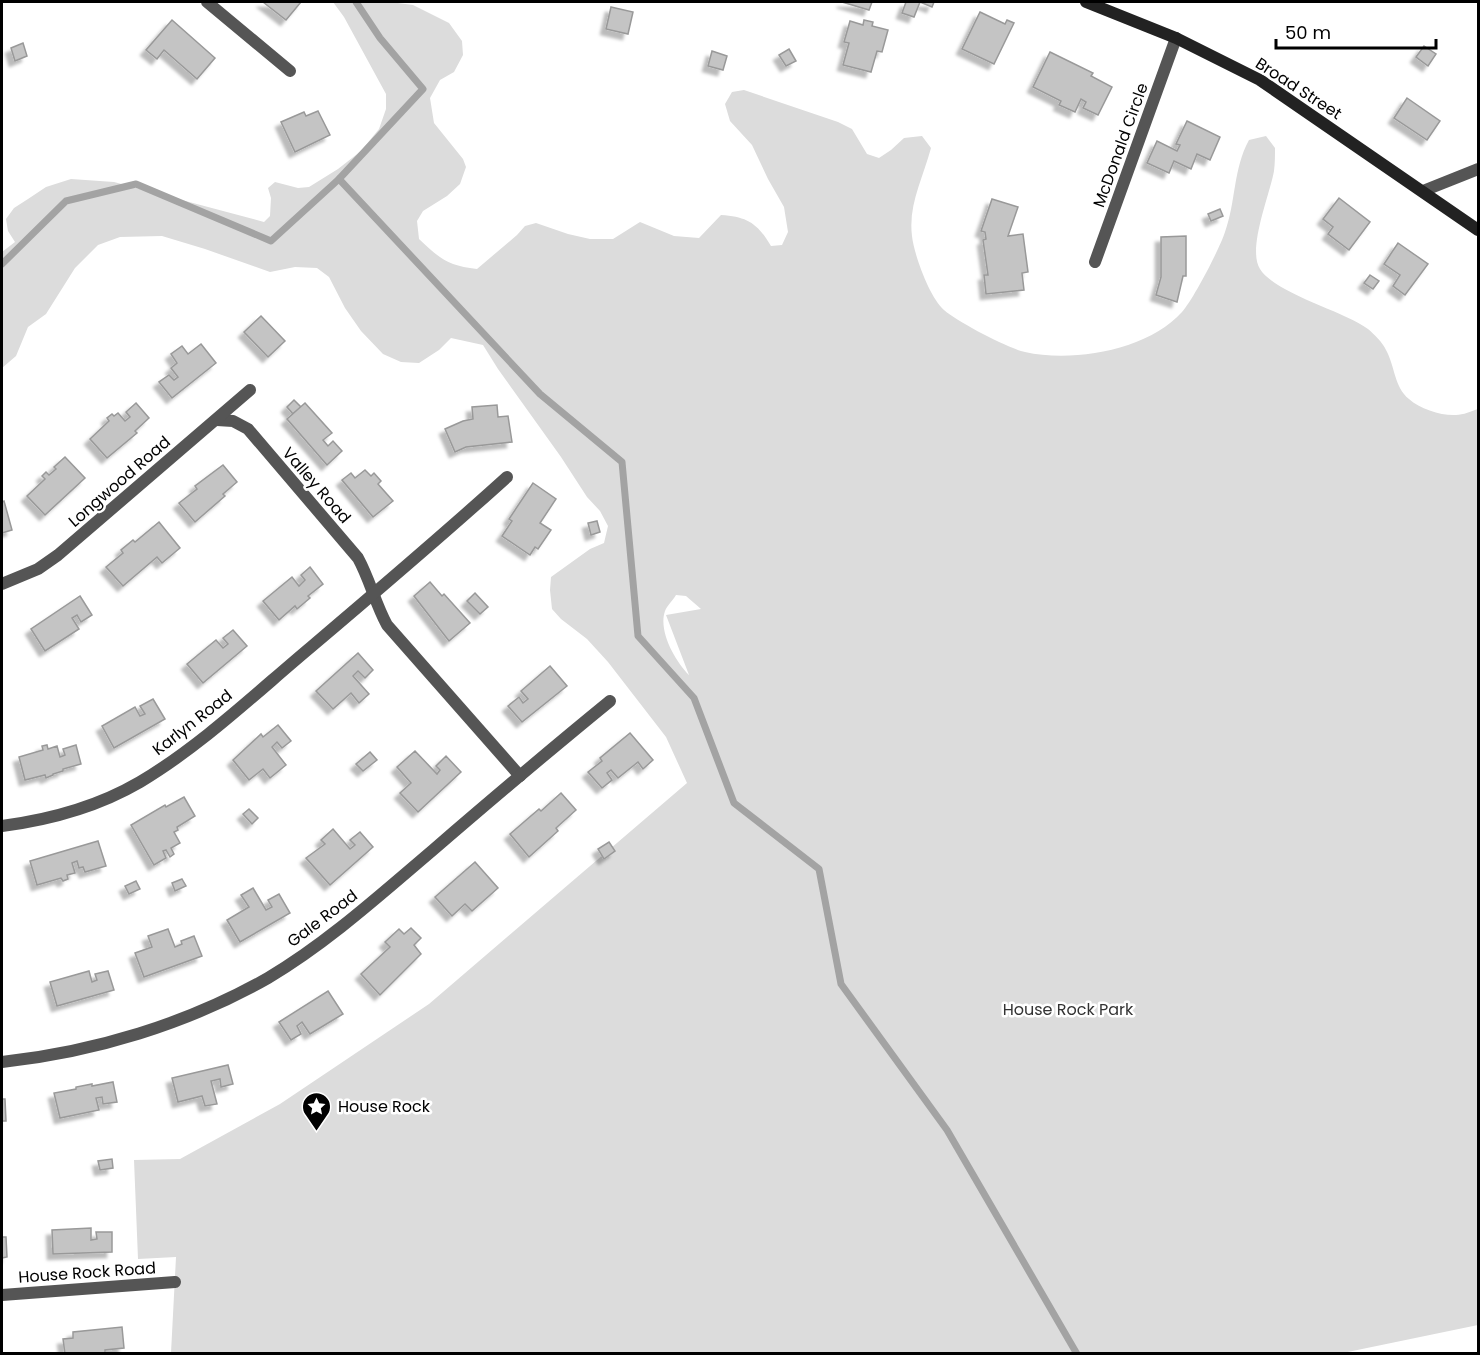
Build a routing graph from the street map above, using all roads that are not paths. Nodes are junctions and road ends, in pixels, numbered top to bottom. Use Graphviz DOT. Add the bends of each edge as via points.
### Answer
graph roads {
  1 [pos="207,2"];
  2 [pos="1086,2"];
  3 [pos="1176,38"];
  4 [pos="290,70"];
  5 [pos="1479,169"];
  6 [pos="1423,191"];
  7 [pos="1479,230"];
  8 [pos="1095,262"];
  9 [pos="250,390"];
  10 [pos="217,420"];
  11 [pos="507,477"];
  12 [pos="2,584"];
  13 [pos="375,593"];
  14 [pos="610,701"];
  15 [pos="520,776"];
  16 [pos="2,826"];
  17 [pos="2,1062"];
  18 [pos="175,1282"];
  19 [pos="2,1295"];
  1 -- 4 [label="street"];
  2 -- 3 [label="main road, Broad Street"];
  3 -- 6 [label="main road, Broad Street" via="1260,80"];
  3 -- 8 [label="street, McDonald Circle"];
  5 -- 6 [label="street"];
  6 -- 7 [label="main road, Broad Street"];
  9 -- 10 [label="street, Longwood Road"];
  10 -- 12 [label="street, Longwood Road" via="58,555 38,569"];
  10 -- 13 [label="street, Valley Road" via="233,421 248,429 358,558"];
  11 -- 13 [label="street"];
  13 -- 15 [label="street, Valley Road" via="387,625"];
  13 -- 16 [label="street, Karlyn Road" via="203,738 138,783 57,815"];
  14 -- 15 [label="street, Gale Road"];
  15 -- 17 [label="street, Gale Road" via="381,895 269,977 181,1019 119,1039 71,1052"];
  18 -- 19 [label="street, House Rock Road"];
}
